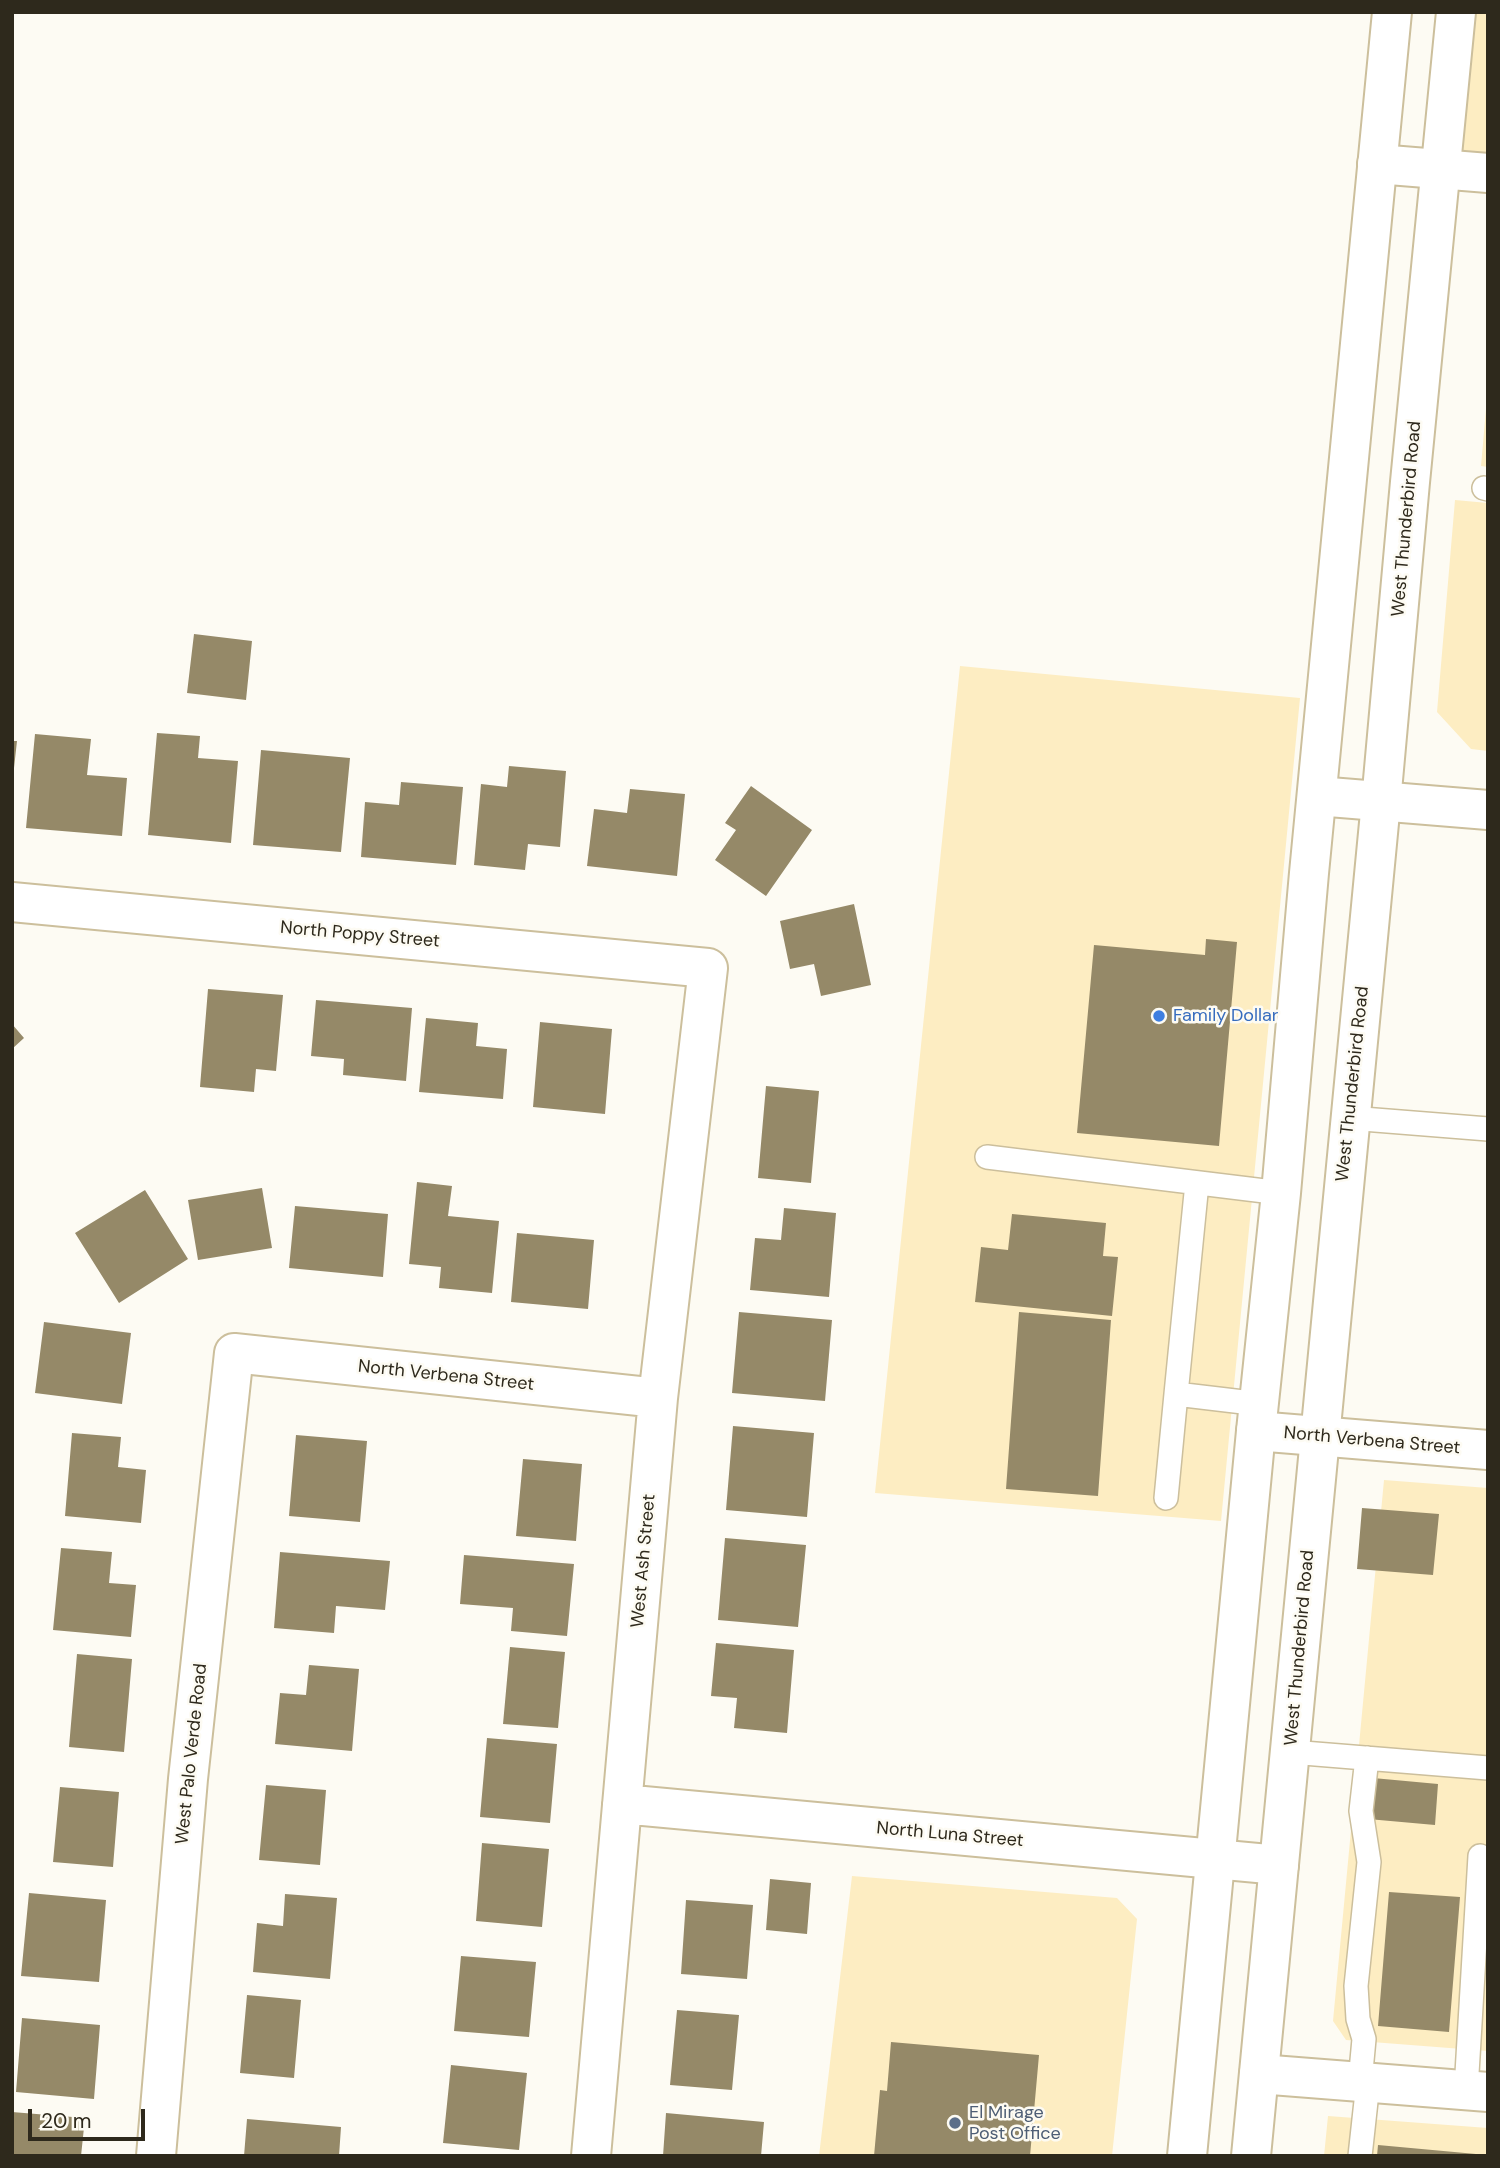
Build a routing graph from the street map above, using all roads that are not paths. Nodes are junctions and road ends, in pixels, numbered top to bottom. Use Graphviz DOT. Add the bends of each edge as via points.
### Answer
graph roads {
  1 [pos="1392,12"];
  2 [pos="1456,12"];
  3 [pos="1377,164"];
  4 [pos="1441,170"];
  5 [pos="1488,173"];
  6 [pos="1317,796"];
  7 [pos="1381,802"];
  8 [pos="1488,810"];
  9 [pos="12,902"];
  10 [pos="708,968"];
  11 [pos="1350,1118"];
  12 [pos="1488,1129"];
  13 [pos="987,1157"];
  14 [pos="1196,1183"];
  15 [pos="1281,1193"];
  16 [pos="234,1353"];
  17 [pos="1175,1394"];
  18 [pos="658,1398"];
  19 [pos="1258,1418"];
  20 [pos="1319,1436"];
  21 [pos="1488,1450"];
  22 [pos="1167,1498"];
  23 [pos="1291,1752"];
  24 [pos="1367,1758"];
  25 [pos="1488,1768"];
  26 [pos="622,1804"];
  27 [pos="1480,1856"];
  28 [pos="1215,1859"];
  29 [pos="1279,1865"];
  30 [pos="1259,2074"];
  31 [pos="1364,2083"];
  32 [pos="1477,2091"];
  33 [pos="156,2156"];
  34 [pos="591,2156"];
  35 [pos="1187,2156"];
  36 [pos="1251,2156"];
  37 [pos="1360,2156"];
  1 -- 3 [label="street"];
  2 -- 4 [label="street, West Thunderbird Road"];
  3 -- 4 [label="street"];
  3 -- 6 [label="street"];
  4 -- 5 [label="street"];
  4 -- 7 [label="street, West Thunderbird Road"];
  6 -- 7 [label="street"];
  6 -- 15 [label="street"];
  7 -- 8 [label="street"];
  7 -- 11 [label="street, West Thunderbird Road"];
  9 -- 10 [label="street, North Poppy Street"];
  10 -- 18 [label="street, West Ash Street"];
  11 -- 12 [label="lane"];
  11 -- 20 [label="street, West Thunderbird Road"];
  13 -- 14 [label="lane"];
  14 -- 15 [label="lane"];
  14 -- 17 [label="lane"];
  15 -- 19 [label="street"];
  16 -- 18 [label="street, North Verbena Street"];
  16 -- 33 [label="street, West Palo Verde Road" via="188,1779"];
  17 -- 19 [label="lane"];
  17 -- 22 [label="lane"];
  18 -- 26 [label="street, West Ash Street"];
  19 -- 20 [label="street, North Verbena Street"];
  19 -- 28 [label="street"];
  20 -- 21 [label="street, North Verbena Street"];
  20 -- 23 [label="street, West Thunderbird Road"];
  23 -- 24 [label="lane"];
  23 -- 29 [label="street, West Thunderbird Road"];
  24 -- 25 [label="lane"];
  24 -- 31 [label="lane" via="1361,1811 1369,1862 1356,1986 1364,2039"];
  26 -- 28 [label="street, North Luna Street"];
  26 -- 34 [label="street, West Ash Street"];
  27 -- 32 [label="lane"];
  28 -- 29 [label="street, North Luna Street"];
  28 -- 35 [label="street"];
  29 -- 30 [label="street, West Thunderbird Road"];
  30 -- 31 [label="street"];
  30 -- 36 [label="street, West Thunderbird Road"];
  31 -- 32 [label="street"];
  31 -- 37 [label="lane"];
}
